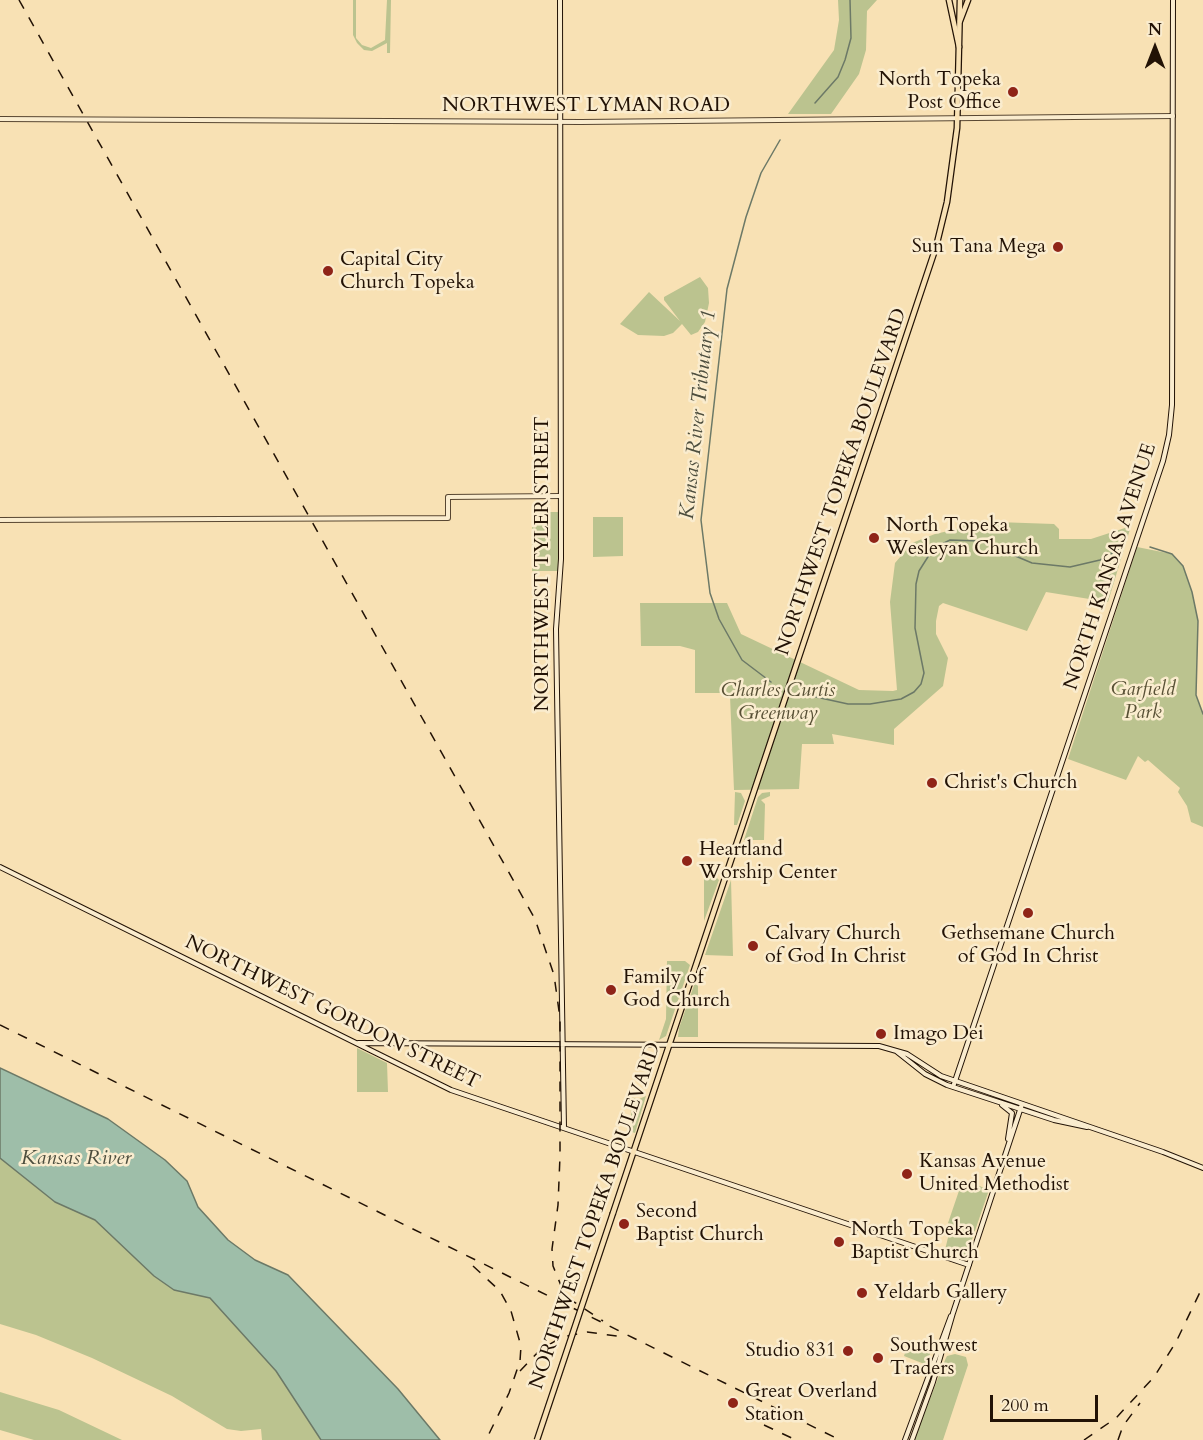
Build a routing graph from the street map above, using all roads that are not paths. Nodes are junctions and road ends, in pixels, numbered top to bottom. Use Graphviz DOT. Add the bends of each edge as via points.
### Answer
graph roads {
  1 [pos="560,0"];
  2 [pos="949,0"];
  3 [pos="960,0"];
  4 [pos="968,0"];
  5 [pos="1173,0"];
  6 [pos="960,21"];
  7 [pos="959,46"];
  8 [pos="1173,116"];
  9 [pos="0,119"];
  10 [pos="958,119"];
  11 [pos="561,121"];
  12 [pos="560,496"];
  13 [pos="0,520"];
  14 [pos="0,867"];
  15 [pos="563,1042"];
  16 [pos="355,1043"];
  17 [pos="670,1043"];
  18 [pos="896,1051"];
  19 [pos="955,1081"];
  20 [pos="953,1087"];
  21 [pos="987,1099"];
  22 [pos="1021,1106"];
  23 [pos="564,1128"];
  24 [pos="1009,1146"];
  25 [pos="633,1152"];
  26 [pos="1203,1168"];
  27 [pos="969,1264"];
  28 [pos="953,1313"];
  29 [pos="537,1440"];
  30 [pos="905,1440"];
  31 [pos="912,1440"];
  1 -- 11 [label="main road, NORTHWEST TYLER STREET"];
  2 -- 7 [label="main road"];
  3 -- 6 [label="main road, NORTHWEST TOPEKA BOULEVARD"];
  4 -- 6 [label="main road"];
  5 -- 8 [label="main road, NORTH KANSAS AVENUE"];
  6 -- 7 [label="main road, NORTHWEST TOPEKA BOULEVARD"];
  7 -- 10 [label="main road, NORTHWEST TOPEKA BOULEVARD"];
  8 -- 10 [label="main road, NORTHWEST LYMAN ROAD"];
  8 -- 19 [label="main road, NORTH KANSAS AVENUE" via="1172,405 1164,460"];
  9 -- 11 [label="main road, NORTHWEST LYMAN ROAD"];
  10 -- 11 [label="main road, NORTHWEST LYMAN ROAD"];
  10 -- 17 [label="main road, NORTHWEST TOPEKA BOULEVARD" via="947,202 930,267"];
  11 -- 12 [label="main road, NORTHWEST TYLER STREET"];
  12 -- 13 [label="main road" via="448,497 448,518"];
  12 -- 15 [label="main road, NORTHWEST TYLER STREET" via="556,634"];
  14 -- 16 [label="main road, NORTHWEST GORDON STREET"];
  15 -- 16 [label="main road"];
  15 -- 17 [label="main road"];
  15 -- 23 [label="main road, NORTHWEST TYLER STREET"];
  16 -- 23 [label="main road, NORTHWEST GORDON STREET" via="451,1090"];
  17 -- 18 [label="main road" via="865,1045"];
  17 -- 25 [label="main road, NORTHWEST TOPEKA BOULEVARD"];
  18 -- 19 [label="main road"];
  18 -- 20 [label="main road" via="930,1077"];
  19 -- 20 [label="main road, NORTH KANSAS AVENUE"];
  19 -- 22 [label="main road"];
  20 -- 21 [label="main road"];
  21 -- 22 [label="main road"];
  21 -- 24 [label="main road" via="1012,1112"];
  22 -- 24 [label="main road"];
  22 -- 26 [label="main road"];
  23 -- 25 [label="main road, NORTHWEST GORDON STREET"];
  24 -- 27 [label="main road"];
  25 -- 27 [label="main road, NORTHWEST GORDON STREET"];
  25 -- 29 [label="main road, NORTHWEST TOPEKA BOULEVARD, bridge"];
  27 -- 28 [label="main road"];
  28 -- 30 [label="main road"];
  28 -- 31 [label="main road"];
}
